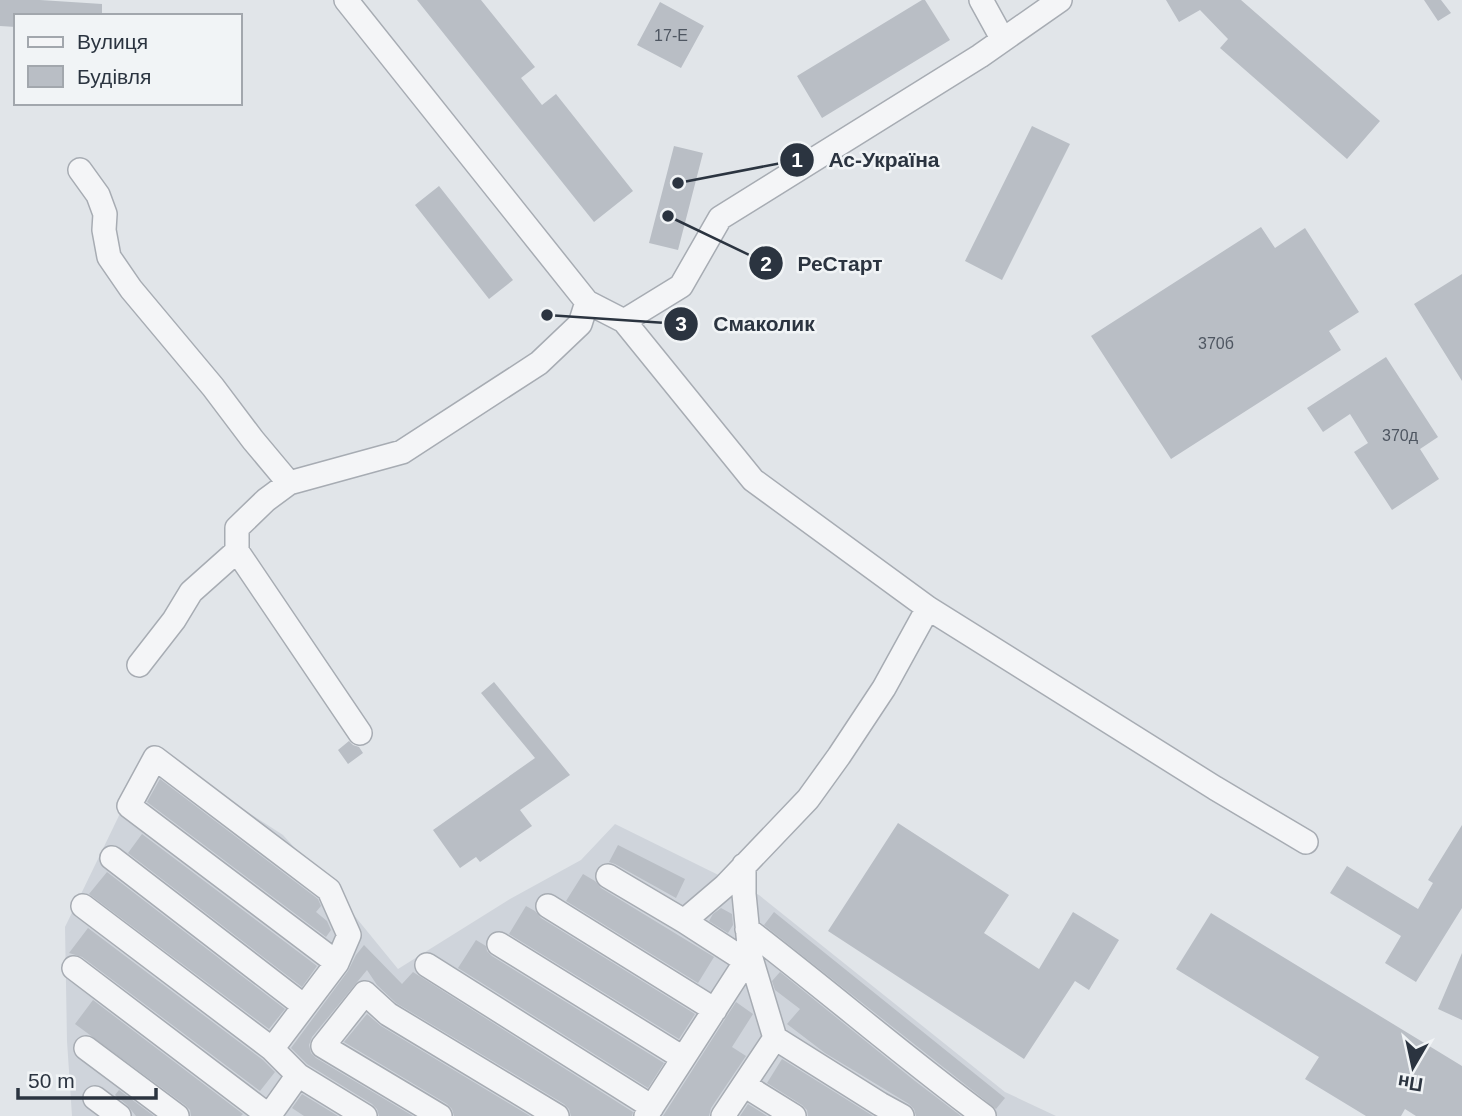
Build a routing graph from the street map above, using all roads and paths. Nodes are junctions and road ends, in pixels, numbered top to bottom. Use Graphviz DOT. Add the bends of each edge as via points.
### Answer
graph roads {
  1 [pos="346,0"];
  2 [pos="981,0"];
  3 [pos="1060,0"];
  4 [pos="1003,40"];
  5 [pos="80,170"];
  6 [pos="587,302"];
  7 [pos="624,321"];
  8 [pos="289,483"];
  9 [pos="237,551"];
  10 [pos="928,608"];
  11 [pos="139,665"];
  12 [pos="360,733"];
  13 [pos="1306,842"];
  14 [pos="112,858"];
  15 [pos="744,865"];
  16 [pos="608,876"];
  17 [pos="83,906"];
  18 [pos="548,906"];
  19 [pos="684,921"];
  20 [pos="747,929"];
  21 [pos="499,944"];
  22 [pos="748,958"];
  23 [pos="337,963"];
  24 [pos="427,965"];
  25 [pos="74,968"];
  26 [pos="304,1006"];
  27 [pos="715,1010"];
  28 [pos="775,1038"];
  29 [pos="86,1048"];
  30 [pos="272,1049"];
  31 [pos="683,1058"];
  32 [pos="298,1075"];
  33 [pos="744,1085"];
  34 [pos="95,1098"];
  35 [pos="649,1112"];
  36 [pos="276,1113"];
  37 [pos="119,1116"];
  38 [pos="177,1116"];
  39 [pos="365,1116"];
  40 [pos="440,1116"];
  41 [pos="557,1116"];
  42 [pos="723,1116"];
  43 [pos="794,1116"];
  44 [pos="902,1116"];
  45 [pos="984,1116"];
  1 -- 6 [label="lane"];
  2 -- 4 [label="lane"];
  3 -- 4 [label="lane"];
  4 -- 7 [label="lane" via="720,218 681,286"];
  5 -- 8 [label="lane" via="105,214 109,257"];
  6 -- 7 [label="lane"];
  6 -- 8 [label="lane" via="580,324 539,363 402,452"];
  7 -- 10 [label="lane" via="753,480"];
  8 -- 9 [label="lane" via="237,528"];
  9 -- 11 [label="lane" via="191,592"];
  9 -- 12 [label="lane"];
  10 -- 13 [label="lane"];
  10 -- 15 [label="lane" via="884,688 839,756 808,799"];
  14 -- 26 [label="lane"];
  15 -- 19 [label="lane"];
  15 -- 20 [label="lane"];
  16 -- 19 [label="lane"];
  17 -- 30 [label="lane"];
  18 -- 27 [label="lane"];
  19 -- 22 [label="lane"];
  20 -- 22 [label="lane"];
  20 -- 45 [label="lane"];
  21 -- 31 [label="lane"];
  22 -- 27 [label="lane"];
  22 -- 28 [label="lane"];
  23 -- 23 [label="lane" via="349,934 329,890 155,758 129,806"];
  23 -- 26 [label="lane"];
  24 -- 35 [label="lane"];
  25 -- 36 [label="lane"];
  26 -- 30 [label="lane"];
  27 -- 31 [label="lane"];
  28 -- 33 [label="lane"];
  28 -- 44 [label="lane"];
  29 -- 38 [label="lane"];
  30 -- 32 [label="lane"];
  31 -- 35 [label="lane"];
  32 -- 36 [label="lane"];
  32 -- 39 [label="lane"];
  33 -- 42 [label="lane"];
  33 -- 43 [label="lane"];
  34 -- 37 [label="lane"];
  40 -- 41 [label="lane" via="323,1046 365,993 388,1014"];
}
